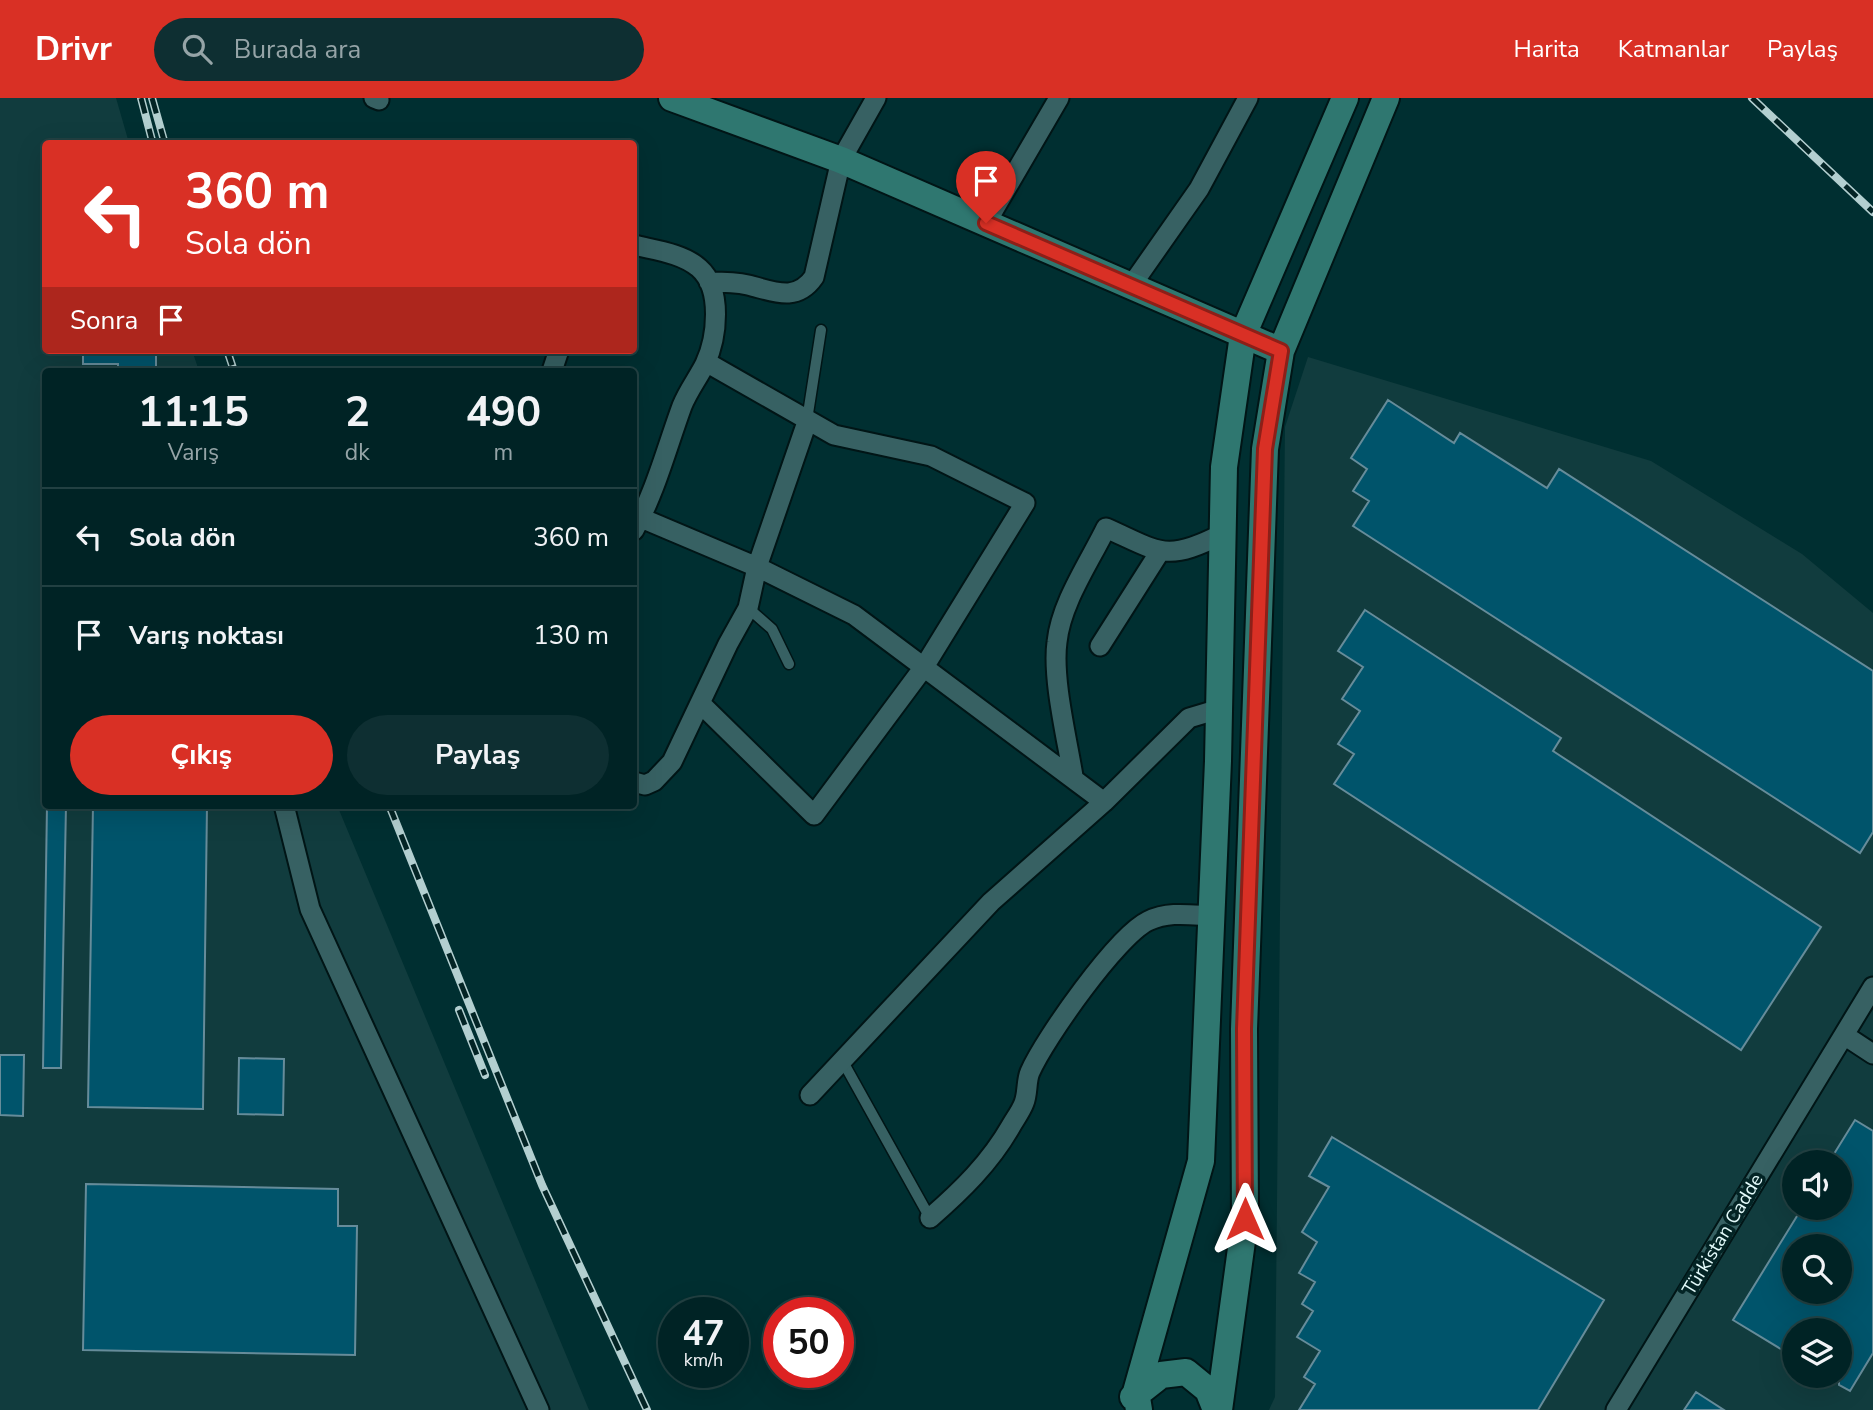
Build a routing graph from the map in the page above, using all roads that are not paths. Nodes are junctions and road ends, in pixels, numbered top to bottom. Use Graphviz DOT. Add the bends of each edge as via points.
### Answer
graph roads {
  1 [pos="672,98"];
  2 [pos="876,98"];
  3 [pos="1059,98"];
  4 [pos="1248,98"];
  5 [pos="1345,98"];
  6 [pos="1386,98"];
  7 [pos="841,160"];
  8 [pos="986,223"];
  9 [pos="637,246"];
  10 [pos="709,282"];
  11 [pos="1132,286"];
  12 [pos="821,330"];
  13 [pos="1243,335"];
  14 [pos="1281,351"];
  15 [pos="706,362"];
  16 [pos="807,422"];
  17 [pos="637,519"];
  18 [pos="637,521"];
  19 [pos="1222,534"];
  20 [pos="1159,553"];
  21 [pos="757,567"];
  22 [pos="748,608"];
  23 [pos="1100,646"];
  24 [pos="789,664"];
  25 [pos="924,667"];
  26 [pos="701,704"];
  27 [pos="1219,709"];
  28 [pos="1073,776"];
  29 [pos="637,782"];
  30 [pos="1104,802"];
  31 [pos="285,809"];
  32 [pos="1212,916"];
  33 [pos="1873,987"];
  34 [pos="1844,1035"];
  35 [pos="1873,1054"];
  36 [pos="842,1060"];
  37 [pos="810,1095"];
  38 [pos="930,1218"];
  39 [pos="1133,1404"];
  40 [pos="539,1410"];
  41 [pos="1217,1410"];
  42 [pos="1616,1410"];
  1 -- 7 [label="main road"];
  2 -- 7 [label="street"];
  3 -- 8 [label="street"];
  4 -- 11 [label="street" via="1199,189"];
  5 -- 13 [label="main road"];
  6 -- 14 [label="main road"];
  7 -- 8 [label="main road"];
  7 -- 10 [label="street" via="809,284 796,293 780,295 745,285"];
  8 -- 11 [label="main road"];
  9 -- 10 [label="street" via="682,258 699,268"];
  10 -- 15 [label="street" via="715,321"];
  11 -- 13 [label="main road"];
  12 -- 16 [label="lane"];
  13 -- 14 [label="main road"];
  13 -- 19 [label="main road" via="1224,467"];
  14 -- 41 [label="main road" via="1265,449 1244,1029 1245,1219"];
  15 -- 16 [label="street"];
  15 -- 17 [label="street" via="685,399"];
  16 -- 21 [label="street"];
  16 -- 25 [label="street" via="834,435 931,456 1025,503"];
  18 -- 21 [label="street"];
  19 -- 20 [label="street" via="1199,546"];
  19 -- 27 [label="main road"];
  20 -- 23 [label="street"];
  20 -- 28 [label="street" via="1106,528 1064,614 1056,643"];
  21 -- 22 [label="street"];
  21 -- 25 [label="street" via="854,615"];
  22 -- 24 [label="lane" via="772,629"];
  22 -- 26 [label="street"];
  25 -- 26 [label="street" via="814,815"];
  25 -- 28 [label="street"];
  26 -- 29 [label="street" via="671,762 650,783"];
  27 -- 30 [label="street" via="1189,718"];
  27 -- 32 [label="main road"];
  28 -- 30 [label="street"];
  30 -- 36 [label="street" via="992,902"];
  31 -- 40 [label="street" via="310,909"];
  32 -- 38 [label="street" via="1164,916 1131,933 1055,1026 1029,1075 1024,1102 992,1156"];
  32 -- 39 [label="main road" via="1201,1161"];
  33 -- 34 [label="street, Türkistan Cadde"];
  34 -- 35 [label="street"];
  34 -- 42 [label="street, Türkistan Cadde"];
  36 -- 37 [label="street"];
  36 -- 38 [label="lane"];
  39 -- 41 [label="main road" via="1161,1375 1186,1372 1208,1390"];
}
